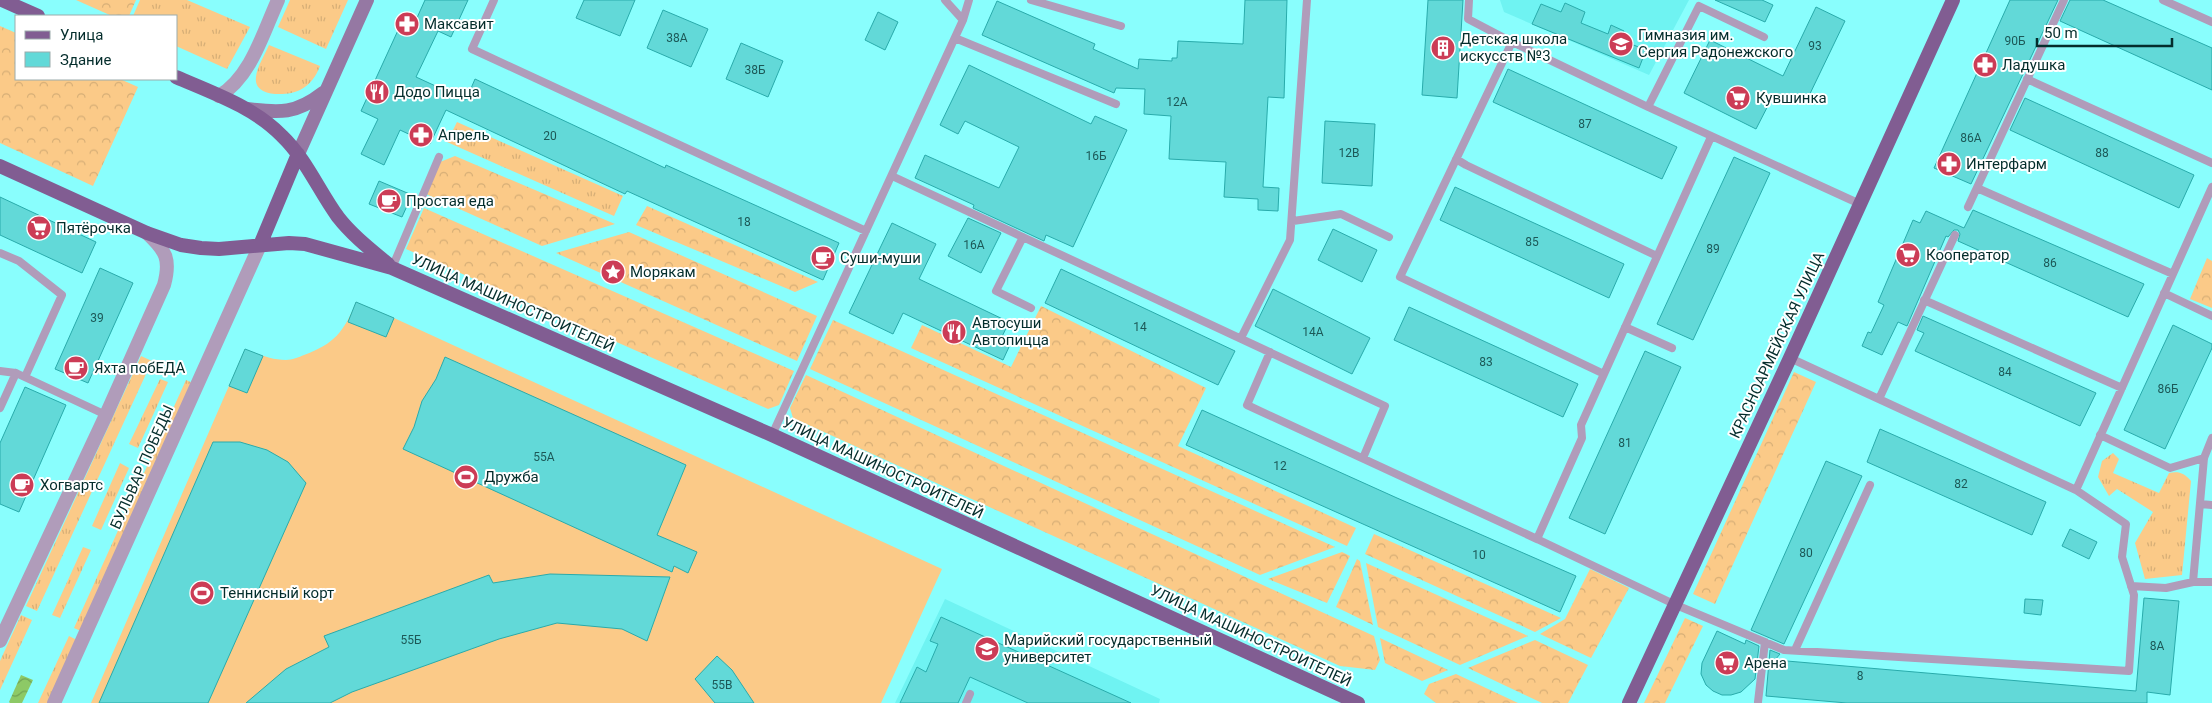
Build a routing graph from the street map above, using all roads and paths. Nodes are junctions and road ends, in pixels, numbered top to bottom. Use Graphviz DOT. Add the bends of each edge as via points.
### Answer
graph roads {
  1 [pos="2,0"];
  2 [pos="278,0"];
  3 [pos="367,0"];
  4 [pos="494,0"];
  5 [pos="945,0"];
  6 [pos="969,0"];
  7 [pos="1031,0"];
  8 [pos="1308,0"];
  9 [pos="1469,0"];
  10 [pos="1952,0"];
  11 [pos="2064,0"];
  12 [pos="2163,0"];
  13 [pos="36,15"];
  14 [pos="963,20"];
  15 [pos="2212,22"];
  16 [pos="1121,26"];
  17 [pos="955,38"];
  18 [pos="1764,38"];
  19 [pos="1512,42"];
  20 [pos="178,78"];
  21 [pos="2027,79"];
  22 [pos="326,91"];
  23 [pos="219,96"];
  24 [pos="1116,104"];
  25 [pos="1648,107"];
  26 [pos="247,110"];
  27 [pos="1711,136"];
  28 [pos="298,154"];
  29 [pos="438,157"];
  30 [pos="1456,159"];
  31 [pos="2212,163"];
  32 [pos="0,166"];
  33 [pos="892,176"];
  34 [pos="2212,186"];
  35 [pos="1977,188"];
  36 [pos="1860,204"];
  37 [pos="1968,207"];
  38 [pos="1293,221"];
  39 [pos="866,231"];
  40 [pos="147,233"];
  41 [pos="1955,234"];
  42 [pos="1023,237"];
  43 [pos="1389,237"];
  44 [pos="260,245"];
  45 [pos="0,253"];
  46 [pos="1657,256"];
  47 [pos="392,268"];
  48 [pos="2173,274"];
  49 [pos="2164,293"];
  50 [pos="1924,300"];
  51 [pos="1031,308"];
  52 [pos="2212,316"];
  53 [pos="1625,327"];
  54 [pos="1241,338"];
  55 [pos="1672,348"];
  56 [pos="1270,352"];
  57 [pos="1790,358"];
  58 [pos="0,371"];
  59 [pos="16,373"];
  60 [pos="1604,374"];
  61 [pos="26,378"];
  62 [pos="2122,388"];
  63 [pos="1879,399"];
  64 [pos="0,408"];
  65 [pos="106,415"];
  66 [pos="772,435"];
  67 [pos="2100,435"];
  68 [pos="2212,438"];
  69 [pos="1363,458"];
  70 [pos="2204,458"];
  71 [pos="1870,485"];
  72 [pos="2076,490"];
  73 [pos="2200,504"];
  74 [pos="2212,505"];
  75 [pos="1537,539"];
  76 [pos="2193,582"];
  77 [pos="2212,582"];
  78 [pos="2131,586"];
  79 [pos="1676,605"];
  80 [pos="0,641"];
  81 [pos="1765,642"];
  82 [pos="1794,650"];
  83 [pos="970,694"];
  84 [pos="1758,702"];
  85 [pos="54,703"];
  86 [pos="966,703"];
  87 [pos="1358,703"];
  88 [pos="1630,703"];
  1 -- 13 [label="main road"];
  2 -- 23 [label="street" via="249,63 238,80"];
  3 -- 22 [label="main road"];
  4 -- 39 [label="lane" via="472,49"];
  5 -- 14 [label="lane"];
  6 -- 14 [label="lane"];
  7 -- 16 [label="lane"];
  8 -- 38 [label="lane"];
  9 -- 19 [label="lane" via="1468,19"];
  10 -- 36 [label="main road, КРАСНОАРМЕЙСКАЯ УЛИЦА"];
  11 -- 21 [label="lane"];
  12 -- 15 [label="lane"];
  14 -- 17 [label="lane"];
  17 -- 24 [label="lane"];
  17 -- 33 [label="lane"];
  18 -- 25 [label="lane" via="1699,6"];
  19 -- 25 [label="lane"];
  19 -- 30 [label="lane"];
  20 -- 23 [label="main road, УЛИЦА МАШИНОСТРОИТЕЛЕЙ"];
  21 -- 31 [label="lane"];
  21 -- 35 [label="lane"];
  22 -- 26 [label="main road" via="308,105 290,110"];
  22 -- 28 [label="main road"];
  23 -- 26 [label="main road, УЛИЦА МАШИНОСТРОИТЕЛЕЙ"];
  25 -- 27 [label="lane"];
  26 -- 28 [label="main road, УЛИЦА МАШИНОСТРОИТЕЛЕЙ" via="273,127"];
  27 -- 36 [label="lane"];
  27 -- 46 [label="lane"];
  28 -- 44 [label="main road"];
  28 -- 47 [label="main road, УЛИЦА МАШИНОСТРОИТЕЛЕЙ" via="348,228"];
  29 -- 47 [label="lane"];
  30 -- 46 [label="lane"];
  30 -- 60 [label="lane" via="1400,277"];
  32 -- 40 [label="main road, УЛИЦА МАШИНОСТРОИТЕЛЕЙ"];
  33 -- 39 [label="lane"];
  33 -- 42 [label="lane"];
  34 -- 48 [label="lane"];
  35 -- 37 [label="lane"];
  35 -- 48 [label="lane"];
  36 -- 57 [label="main road, КРАСНОАРМЕЙСКАЯ УЛИЦА"];
  38 -- 43 [label="lane" via="1341,214"];
  38 -- 54 [label="lane" via="1290,240"];
  39 -- 66 [label="lane"];
  40 -- 44 [label="main road, УЛИЦА МАШИНОСТРОИТЕЛЕЙ" via="200,248"];
  40 -- 65 [label="street" via="167,257 168,269 164,285"];
  41 -- 50 [label="lane"];
  42 -- 51 [label="lane" via="996,291"];
  42 -- 54 [label="lane"];
  44 -- 47 [label="main road, УЛИЦА МАШИНОСТРОИТЕЛЕЙ" via="305,244"];
  44 -- 85 [label="street, БУЛЬВАР ПОБЕДЫ"];
  45 -- 61 [label="lane" via="19,261 62,295"];
  46 -- 53 [label="lane"];
  47 -- 66 [label="main road, УЛИЦА МАШИНОСТРОИТЕЛЕЙ"];
  48 -- 49 [label="lane"];
  49 -- 52 [label="lane"];
  49 -- 62 [label="lane"];
  50 -- 62 [label="lane"];
  50 -- 63 [label="lane"];
  53 -- 55 [label="lane"];
  53 -- 60 [label="lane"];
  54 -- 56 [label="lane"];
  56 -- 69 [label="lane" via="1385,406"];
  56 -- 69 [label="lane" via="1247,405"];
  57 -- 63 [label="lane"];
  57 -- 79 [label="main road, КРАСНОАРМЕЙСКАЯ УЛИЦА"];
  58 -- 59 [label="lane"];
  59 -- 61 [label="lane"];
  59 -- 64 [label="lane"];
  60 -- 75 [label="lane" via="1582,424 1582,438"];
  61 -- 65 [label="lane"];
  62 -- 67 [label="lane"];
  63 -- 72 [label="lane"];
  65 -- 80 [label="street"];
  66 -- 87 [label="main road, УЛИЦА МАШИНОСТРОИТЕЛЕЙ"];
  67 -- 70 [label="lane" via="2170,468"];
  67 -- 72 [label="lane"];
  68 -- 70 [label="lane"];
  69 -- 75 [label="lane"];
  70 -- 73 [label="lane"];
  71 -- 82 [label="lane"];
  72 -- 78 [label="lane" via="2126,524 2122,557"];
  73 -- 74 [label="lane"];
  73 -- 76 [label="lane"];
  75 -- 79 [label="lane"];
  76 -- 77 [label="lane"];
  76 -- 78 [label="lane" via="2166,588"];
  78 -- 82 [label="lane" via="2134,595 2128,671"];
  79 -- 81 [label="lane"];
  79 -- 88 [label="main road, КРАСНОАРМЕЙСКАЯ УЛИЦА"];
  81 -- 82 [label="lane" via="1784,650"];
  81 -- 84 [label="lane"];
  83 -- 86 [label="lane"];
}
